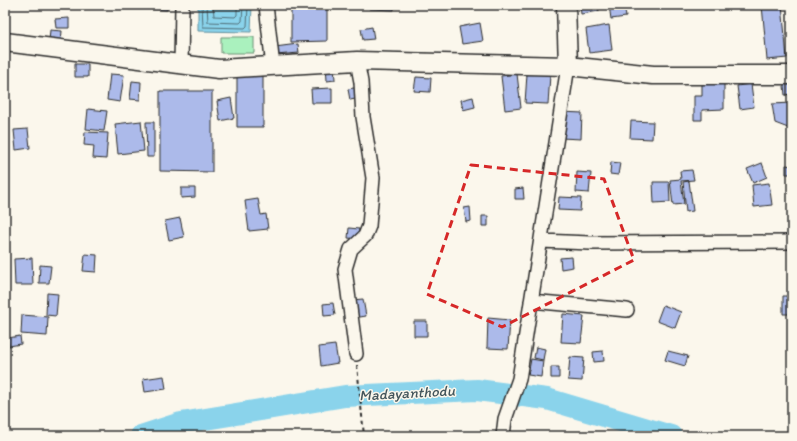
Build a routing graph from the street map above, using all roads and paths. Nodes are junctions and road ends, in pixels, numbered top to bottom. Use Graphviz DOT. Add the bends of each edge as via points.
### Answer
graph roads {
  1 [pos="182,5"];
  2 [pos="266,5"];
  3 [pos="566,5"];
  4 [pos="5,42"];
  5 [pos="357,61"];
  6 [pos="181,65"];
  7 [pos="568,66"];
  8 [pos="273,67"];
  9 [pos="792,75"];
  10 [pos="541,241"];
  11 [pos="792,242"];
  12 [pos="531,300"];
  13 [pos="628,310"];
  14 [pos="356,354"];
  15 [pos="364,436"];
  16 [pos="503,436"];
  1 -- 6 [label="street"];
  2 -- 8 [label="street"];
  3 -- 7 [label="main road"];
  4 -- 6 [label="main road"];
  5 -- 7 [label="main road"];
  5 -- 8 [label="main road"];
  5 -- 14 [label="street" via="373,178 369,226 365,236 351,249 345,269"];
  6 -- 8 [label="main road" via="219,69"];
  7 -- 9 [label="main road" via="653,75"];
  7 -- 10 [label="street"];
  10 -- 11 [label="street"];
  10 -- 12 [label="street"];
  12 -- 13 [label="street"];
  12 -- 16 [label="street" via="519,379 505,419"];
  14 -- 15 [label="path"];
}
